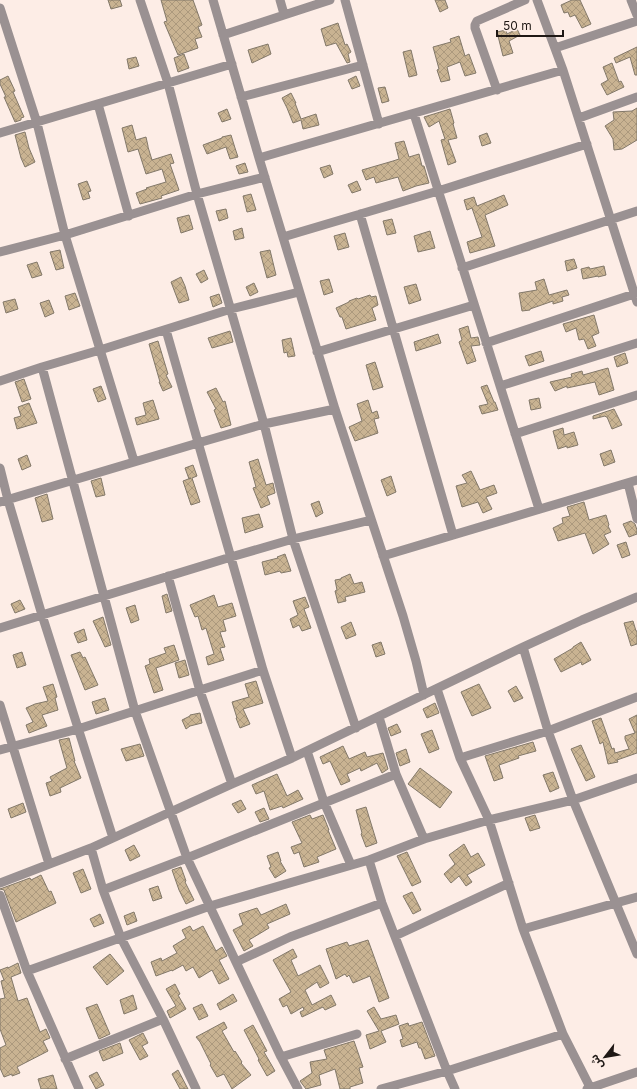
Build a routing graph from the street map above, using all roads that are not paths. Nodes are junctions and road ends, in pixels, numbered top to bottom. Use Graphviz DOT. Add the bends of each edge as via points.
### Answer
graph roads {
  1 [pos="140,0"];
  2 [pos="213,0"];
  3 [pos="280,0"];
  4 [pos="330,0"];
  5 [pos="345,0"];
  6 [pos="526,0"];
  7 [pos="537,0"];
  8 [pos="631,0"];
  9 [pos="0,8"];
  10 [pos="284,14"];
  11 [pos="637,15"];
  12 [pos="637,21"];
  13 [pos="223,35"];
  14 [pos="555,48"];
  15 [pos="232,64"];
  16 [pos="363,65"];
  17 [pos="563,70"];
  18 [pos="168,83"];
  19 [pos="497,90"];
  20 [pos="241,97"];
  21 [pos="637,97"];
  22 [pos="98,104"];
  23 [pos="414,114"];
  24 [pos="579,118"];
  25 [pos="37,123"];
  26 [pos="380,124"];
  27 [pos="0,133"];
  28 [pos="587,144"];
  29 [pos="259,158"];
  30 [pos="265,177"];
  31 [pos="438,191"];
  32 [pos="197,194"];
  33 [pos="637,211"];
  34 [pos="360,214"];
  35 [pos="129,216"];
  36 [pos="611,219"];
  37 [pos="65,235"];
  38 [pos="283,237"];
  39 [pos="0,252"];
  40 [pos="462,268"];
  41 [pos="299,292"];
  42 [pos="636,296"];
  43 [pos="474,304"];
  44 [pos="231,309"];
  45 [pos="394,329"];
  46 [pos="166,330"];
  47 [pos="486,343"];
  48 [pos="637,343"];
  49 [pos="100,350"];
  50 [pos="317,352"];
  51 [pos="42,367"];
  52 [pos="0,380"];
  53 [pos="500,386"];
  54 [pos="637,394"];
  55 [pos="335,409"];
  56 [pos="264,424"];
  57 [pos="515,434"];
  58 [pos="198,443"];
  59 [pos="134,461"];
  60 [pos="0,468"];
  61 [pos="72,480"];
  62 [pos="637,480"];
  63 [pos="628,483"];
  64 [pos="4,501"];
  65 [pos="539,509"];
  66 [pos="637,519"];
  67 [pos="371,520"];
  68 [pos="453,535"];
  69 [pos="293,539"];
  70 [pos="383,556"];
  71 [pos="231,557"];
  72 [pos="168,576"];
  73 [pos="104,596"];
  74 [pos="637,597"];
  75 [pos="42,615"];
  76 [pos="0,628"];
  77 [pos="523,647"];
  78 [pos="263,670"];
  79 [pos="437,689"];
  80 [pos="200,691"];
  81 [pos="424,695"];
  82 [pos="637,696"];
  83 [pos="0,705"];
  84 [pos="135,711"];
  85 [pos="379,717"];
  86 [pos="356,728"];
  87 [pos="78,729"];
  88 [pos="548,731"];
  89 [pos="13,746"];
  90 [pos="0,750"];
  91 [pos="307,751"];
  92 [pos="292,758"];
  93 [pos="460,758"];
  94 [pos="396,774"];
  95 [pos="637,778"];
  96 [pos="232,784"];
  97 [pos="573,800"];
  98 [pos="324,802"];
  99 [pos="171,811"];
  100 [pos="489,820"];
  101 [pos="113,838"];
  102 [pos="424,839"];
  103 [pos="91,848"];
  104 [pos="187,858"];
  105 [pos="369,860"];
  106 [pos="49,864"];
  107 [pos="351,865"];
  108 [pos="0,883"];
  109 [pos="509,883"];
  110 [pos="103,890"];
  111 [pos="0,895"];
  112 [pos="637,897"];
  113 [pos="615,902"];
  114 [pos="382,903"];
  115 [pos="210,906"];
  116 [pos="523,930"];
  117 [pos="395,936"];
  118 [pos="121,938"];
  119 [pos="637,954"];
  120 [pos="236,962"];
  121 [pos="27,971"];
  122 [pos="163,1019"];
  123 [pos="356,1034"];
  124 [pos="563,1034"];
  125 [pos="282,1057"];
  126 [pos="65,1059"];
  127 [pos="447,1071"];
  128 [pos="637,1072"];
  129 [pos="590,1088"];
  130 [pos="78,1089"];
  131 [pos="196,1089"];
  132 [pos="298,1089"];
  133 [pos="381,1089"];
  134 [pos="455,1089"];
  1 -- 18 [label="street"];
  2 -- 13 [label="street"];
  3 -- 10 [label="street"];
  4 -- 10 [label="street"];
  5 -- 16 [label="street"];
  6 -- 19 [label="street" via="476,23"];
  7 -- 14 [label="street"];
  8 -- 11 [label="street"];
  9 -- 25 [label="street"];
  10 -- 13 [label="street"];
  12 -- 14 [label="street"];
  13 -- 15 [label="street"];
  14 -- 17 [label="street"];
  15 -- 18 [label="street"];
  15 -- 20 [label="street"];
  16 -- 20 [label="street"];
  16 -- 26 [label="street"];
  17 -- 19 [label="street"];
  17 -- 24 [label="street"];
  18 -- 22 [label="street"];
  18 -- 32 [label="street"];
  19 -- 23 [label="street"];
  20 -- 29 [label="street"];
  21 -- 24 [label="street"];
  22 -- 25 [label="street"];
  22 -- 35 [label="street"];
  23 -- 26 [label="street"];
  23 -- 31 [label="street"];
  24 -- 28 [label="street"];
  25 -- 27 [label="street"];
  25 -- 37 [label="street"];
  26 -- 29 [label="street"];
  28 -- 31 [label="street"];
  28 -- 36 [label="street"];
  29 -- 30 [label="street"];
  30 -- 32 [label="street"];
  30 -- 38 [label="street"];
  31 -- 34 [label="street"];
  31 -- 40 [label="street"];
  32 -- 35 [label="street"];
  32 -- 44 [label="street"];
  33 -- 36 [label="street"];
  34 -- 38 [label="street"];
  34 -- 45 [label="street"];
  35 -- 37 [label="street"];
  36 -- 40 [label="street"];
  36 -- 42 [label="street"];
  37 -- 39 [label="street"];
  37 -- 49 [label="street"];
  38 -- 41 [label="street"];
  40 -- 43 [label="street"];
  41 -- 44 [label="street"];
  41 -- 50 [label="street"];
  42 -- 47 [label="street"];
  43 -- 45 [label="street"];
  43 -- 47 [label="street"];
  44 -- 46 [label="street"];
  44 -- 56 [label="street"];
  45 -- 50 [label="street"];
  45 -- 68 [label="street"];
  46 -- 49 [label="street"];
  46 -- 58 [label="street"];
  47 -- 53 [label="street"];
  48 -- 53 [label="street"];
  49 -- 51 [label="street"];
  49 -- 59 [label="street"];
  50 -- 55 [label="street"];
  51 -- 52 [label="street"];
  51 -- 61 [label="street"];
  53 -- 57 [label="street"];
  54 -- 57 [label="street"];
  55 -- 56 [label="street"];
  55 -- 67 [label="street"];
  56 -- 58 [label="street"];
  56 -- 69 [label="street"];
  57 -- 65 [label="street"];
  58 -- 59 [label="street"];
  58 -- 71 [label="street"];
  59 -- 61 [label="street"];
  60 -- 64 [label="street"];
  61 -- 64 [label="street"];
  61 -- 73 [label="street"];
  62 -- 63 [label="street"];
  63 -- 65 [label="street"];
  63 -- 66 [label="street"];
  64 -- 75 [label="street"];
  65 -- 68 [label="street"];
  67 -- 69 [label="street"];
  67 -- 70 [label="street"];
  68 -- 70 [label="street"];
  69 -- 71 [label="street"];
  69 -- 86 [label="street"];
  70 -- 81 [label="street" via="414,653"];
  71 -- 72 [label="street"];
  71 -- 78 [label="street"];
  72 -- 73 [label="street"];
  72 -- 80 [label="street"];
  73 -- 75 [label="street"];
  73 -- 84 [label="street"];
  74 -- 77 [label="street"];
  75 -- 76 [label="street"];
  75 -- 87 [label="street"];
  77 -- 79 [label="street"];
  77 -- 88 [label="street"];
  78 -- 80 [label="street"];
  78 -- 92 [label="street"];
  79 -- 81 [label="street"];
  79 -- 93 [label="street"];
  80 -- 84 [label="street"];
  80 -- 96 [label="street"];
  81 -- 85 [label="street"];
  82 -- 88 [label="street"];
  83 -- 89 [label="street"];
  84 -- 87 [label="street"];
  84 -- 99 [label="street"];
  85 -- 86 [label="street"];
  85 -- 94 [label="street"];
  86 -- 91 [label="street"];
  87 -- 89 [label="street"];
  87 -- 101 [label="street"];
  88 -- 93 [label="street"];
  88 -- 97 [label="street"];
  89 -- 90 [label="street"];
  89 -- 106 [label="street"];
  91 -- 92 [label="street"];
  91 -- 98 [label="street"];
  92 -- 96 [label="street"];
  93 -- 100 [label="street"];
  94 -- 98 [label="street"];
  94 -- 102 [label="street"];
  95 -- 97 [label="street"];
  96 -- 99 [label="street"];
  97 -- 100 [label="street"];
  97 -- 113 [label="street"];
  98 -- 104 [label="street"];
  98 -- 107 [label="street"];
  99 -- 101 [label="street"];
  99 -- 104 [label="street"];
  100 -- 102 [label="street"];
  100 -- 109 [label="street"];
  101 -- 103 [label="street"];
  102 -- 105 [label="street"];
  103 -- 106 [label="street"];
  103 -- 110 [label="street"];
  104 -- 110 [label="street"];
  104 -- 115 [label="street"];
  105 -- 107 [label="street"];
  105 -- 114 [label="street"];
  106 -- 108 [label="street"];
  107 -- 115 [label="street"];
  109 -- 116 [label="street"];
  109 -- 117 [label="street"];
  110 -- 118 [label="street"];
  111 -- 121 [label="street"];
  112 -- 113 [label="street"];
  113 -- 116 [label="street"];
  113 -- 119 [label="street"];
  114 -- 117 [label="street"];
  114 -- 120 [label="street" via="290,937"];
  115 -- 118 [label="street"];
  115 -- 120 [label="street"];
  116 -- 124 [label="street"];
  117 -- 127 [label="street"];
  118 -- 121 [label="street"];
  118 -- 122 [label="street"];
  120 -- 125 [label="street"];
  121 -- 126 [label="street"];
  122 -- 126 [label="street"];
  122 -- 131 [label="street"];
  123 -- 125 [label="street"];
  124 -- 127 [label="street"];
  124 -- 129 [label="street"];
  125 -- 132 [label="street"];
  126 -- 130 [label="street"];
  127 -- 133 [label="street"];
  127 -- 134 [label="street"];
  128 -- 129 [label="street"];
}
